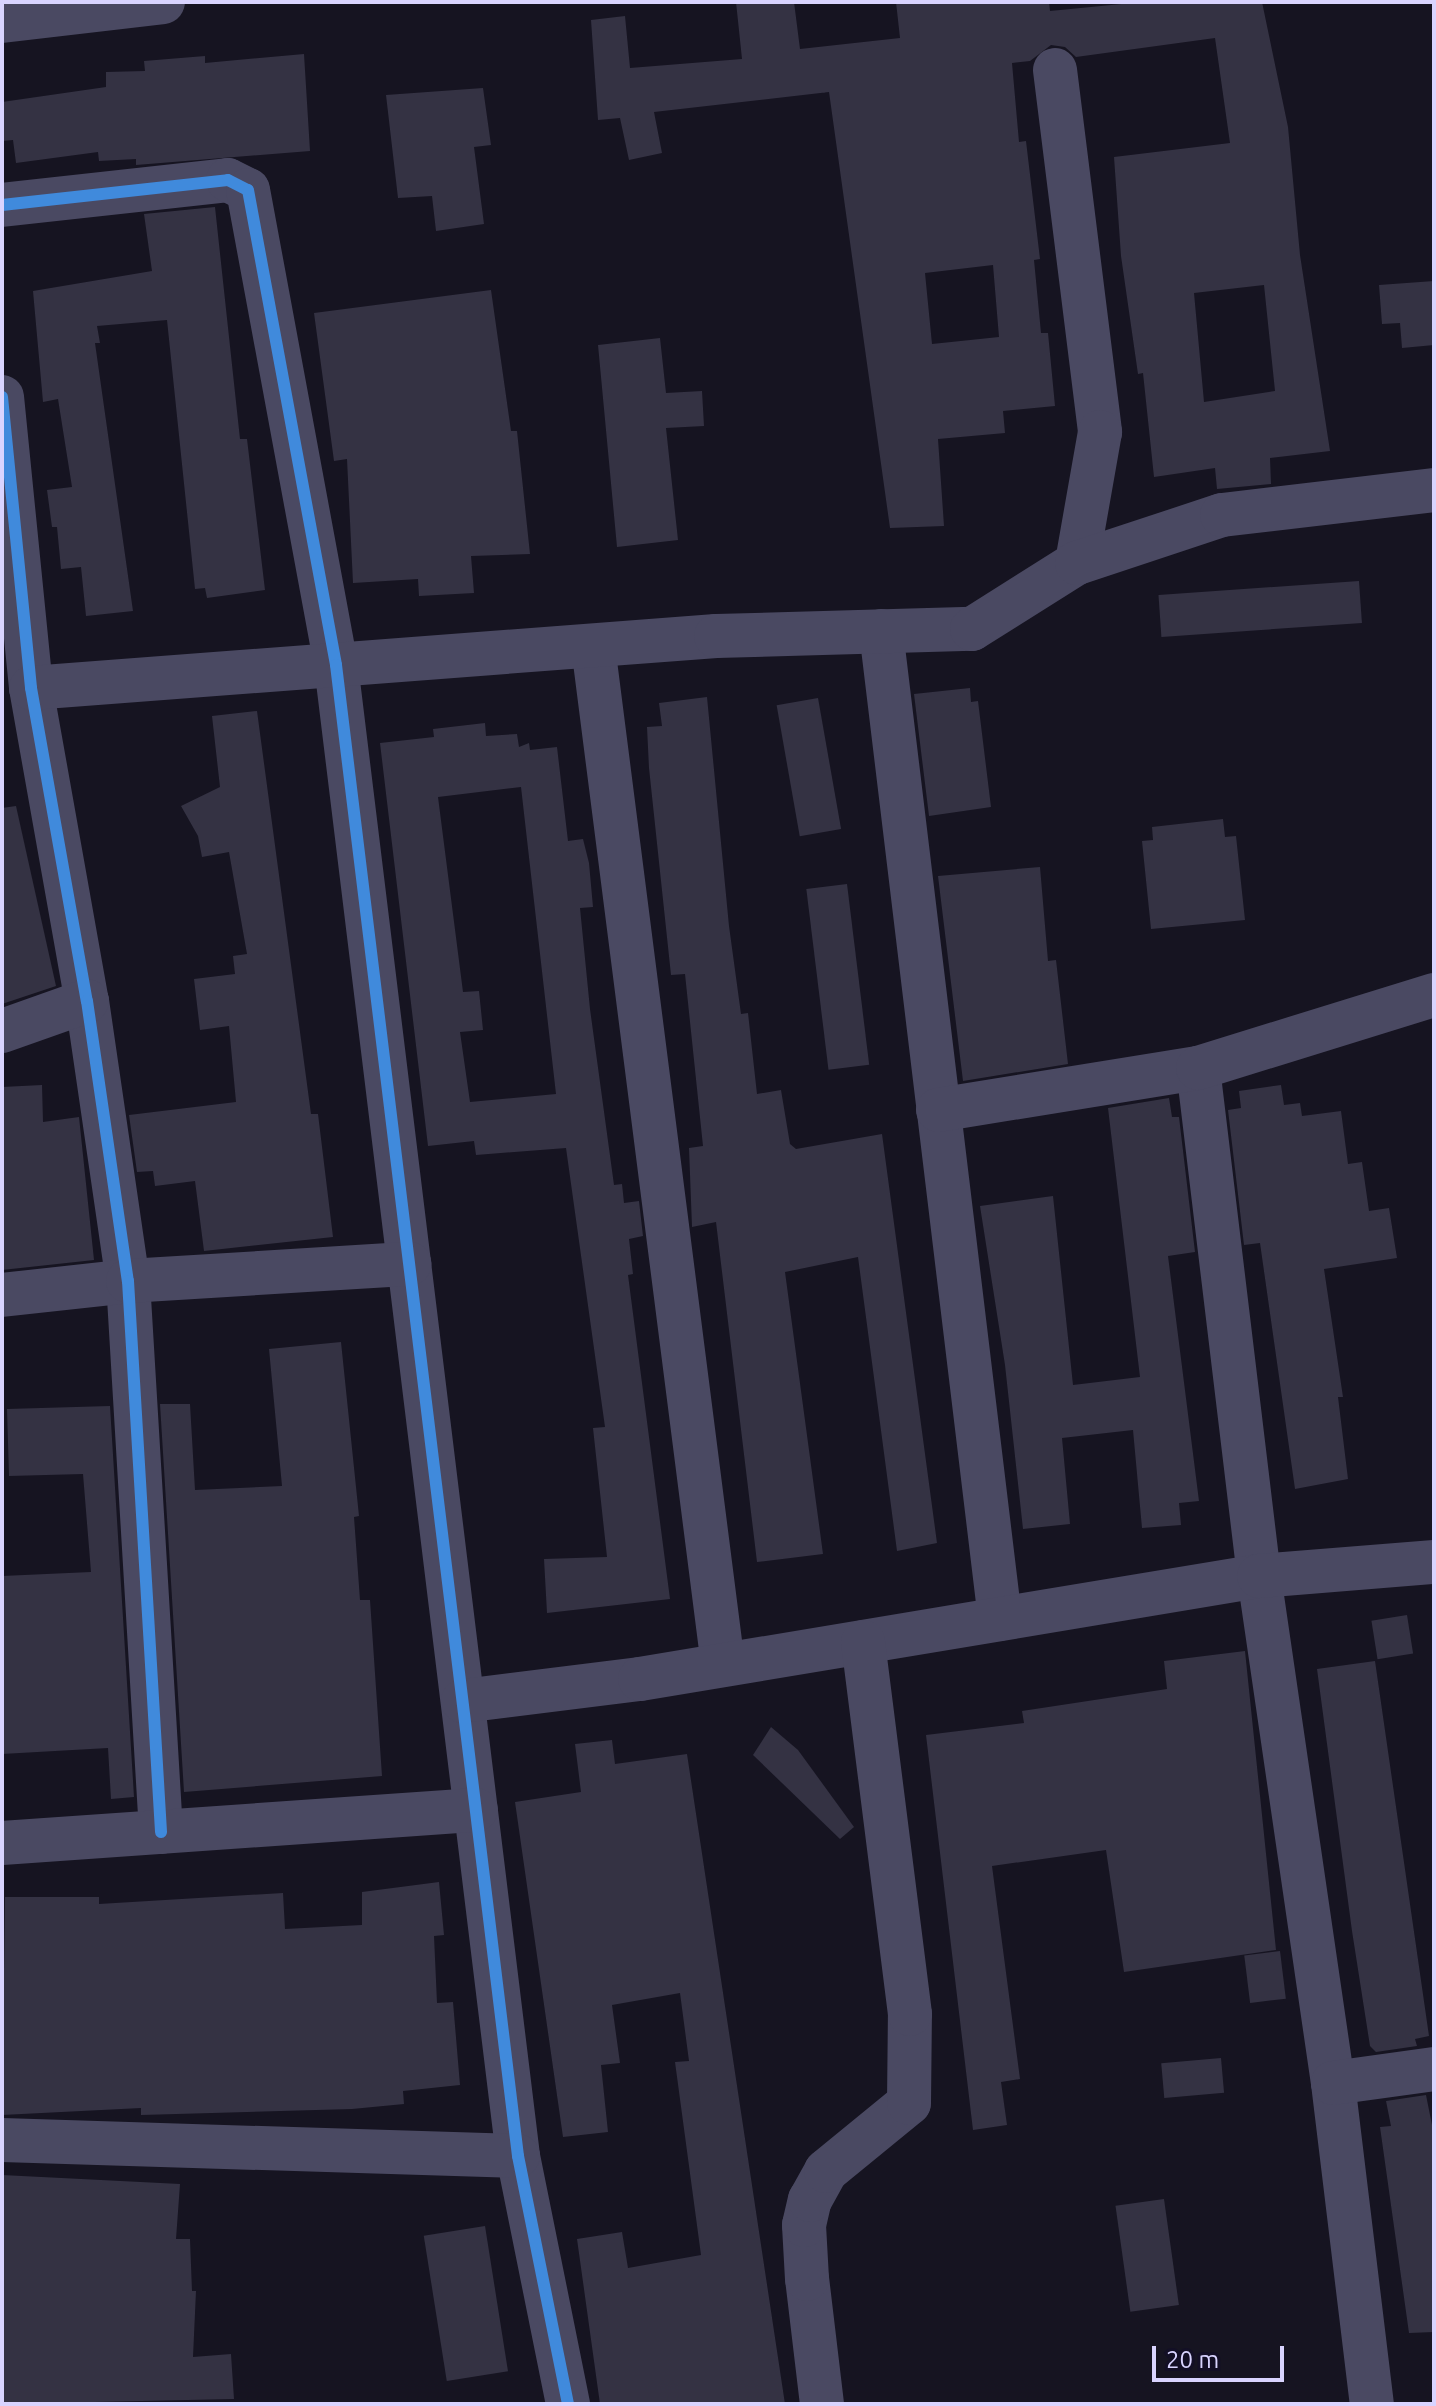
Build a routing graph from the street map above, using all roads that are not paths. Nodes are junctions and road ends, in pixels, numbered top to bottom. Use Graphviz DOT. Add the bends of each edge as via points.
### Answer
graph roads {
  1 [pos="163,2"];
  2 [pos="2,21"];
  3 [pos="1055,70"];
  4 [pos="2,205"];
  5 [pos="2,397"];
  6 [pos="1434,490"];
  7 [pos="1077,563"];
  8 [pos="881,631"];
  9 [pos="593,646"];
  10 [pos="336,665"];
  11 [pos="31,688"];
  12 [pos="1434,995"];
  13 [pos="87,1001"];
  14 [pos="2,1031"];
  15 [pos="1198,1068"];
  16 [pos="938,1110"];
  17 [pos="409,1264"];
  18 [pos="128,1281"];
  19 [pos="2,1295"];
  20 [pos="1434,1562"];
  21 [pos="1259,1576"];
  22 [pos="1000,1619"];
  23 [pos="863,1642"];
  24 [pos="723,1665"];
  25 [pos="463,1701"];
  26 [pos="476,1810"];
  27 [pos="161,1832"];
  28 [pos="2,1843"];
  29 [pos="1434,2069"];
  30 [pos="1333,2083"];
  31 [pos="2,2140"];
  32 [pos="518,2156"];
  33 [pos="568,2404"];
  34 [pos="822,2404"];
  35 [pos="1372,2404"];
  1 -- 2 [label="street"];
  3 -- 7 [label="street" via="1100,432"];
  4 -- 10 [label="street" via="228,180 248,190"];
  5 -- 11 [label="street"];
  6 -- 7 [label="street" via="1222,515"];
  7 -- 8 [label="street" via="972,629"];
  8 -- 9 [label="street"];
  8 -- 16 [label="street"];
  9 -- 10 [label="street"];
  9 -- 24 [label="street"];
  10 -- 11 [label="street"];
  10 -- 17 [label="street"];
  11 -- 13 [label="street"];
  12 -- 15 [label="street"];
  13 -- 14 [label="street"];
  13 -- 18 [label="street"];
  15 -- 16 [label="street"];
  15 -- 21 [label="street"];
  16 -- 22 [label="street"];
  17 -- 18 [label="street"];
  17 -- 25 [label="street"];
  18 -- 19 [label="street"];
  18 -- 27 [label="street"];
  20 -- 21 [label="street"];
  21 -- 22 [label="street"];
  21 -- 30 [label="street"];
  22 -- 23 [label="street"];
  23 -- 24 [label="street"];
  23 -- 34 [label="street" via="910,2014 909,2103 826,2171 810,2200 804,2225 807,2279"];
  24 -- 25 [label="street"];
  25 -- 26 [label="street"];
  26 -- 27 [label="street"];
  26 -- 32 [label="street"];
  27 -- 28 [label="street"];
  29 -- 30 [label="street"];
  30 -- 35 [label="street"];
  31 -- 32 [label="street"];
  32 -- 33 [label="street"];
}
